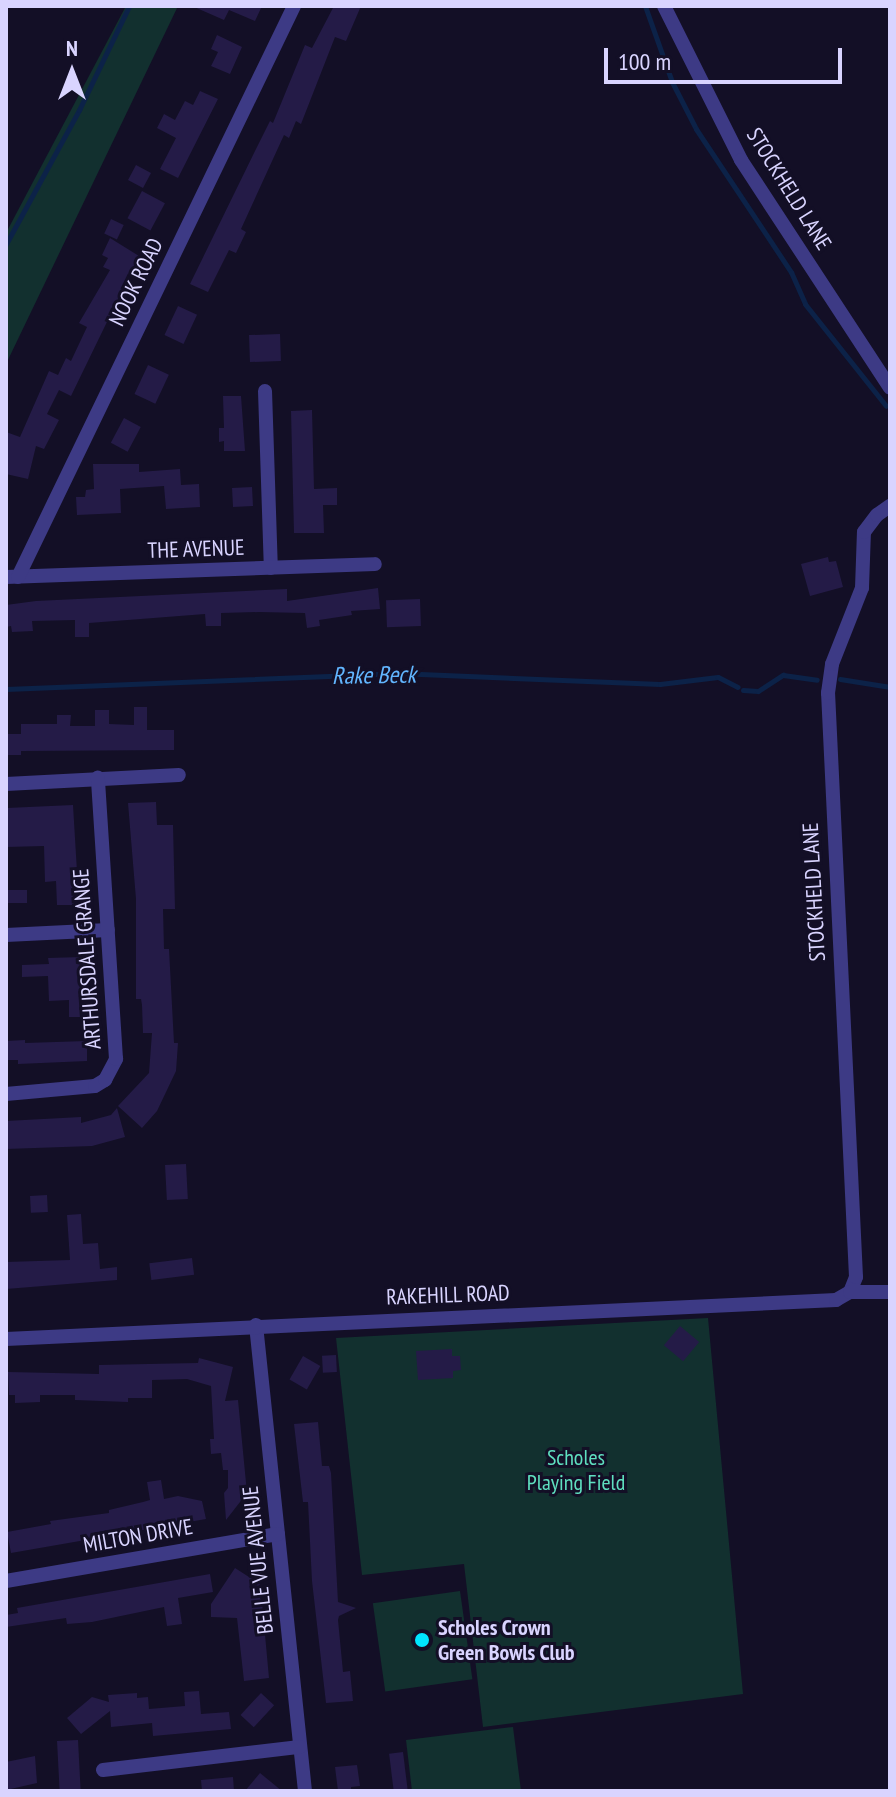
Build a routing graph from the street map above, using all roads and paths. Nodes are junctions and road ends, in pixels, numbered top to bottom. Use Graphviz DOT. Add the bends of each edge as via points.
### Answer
graph roads {
  1 [pos="294,6"];
  2 [pos="664,6"];
  3 [pos="890,388"];
  4 [pos="265,391"];
  5 [pos="890,506"];
  6 [pos="375,564"];
  7 [pos="271,568"];
  8 [pos="12,577"];
  9 [pos="179,775"];
  10 [pos="98,778"];
  11 [pos="6,784"];
  12 [pos="108,930"];
  13 [pos="6,935"];
  14 [pos="6,1094"];
  15 [pos="850,1292"];
  16 [pos="890,1292"];
  17 [pos="256,1325"];
  18 [pos="6,1339"];
  19 [pos="278,1534"];
  20 [pos="6,1581"];
  21 [pos="300,1747"];
  22 [pos="103,1770"];
  23 [pos="305,1791"];
  1 -- 8 [label="street, NOOK ROAD"];
  2 -- 3 [label="street, STOCKHELD LANE" via="741,160"];
  4 -- 7 [label="street"];
  5 -- 15 [label="street, STOCKHELD LANE" via="864,532 862,588 832,664 828,693 856,1277"];
  6 -- 7 [label="street, THE AVENUE"];
  7 -- 8 [label="street, THE AVENUE"];
  9 -- 10 [label="street"];
  10 -- 11 [label="street"];
  10 -- 12 [label="street, ARTHURSDALE GRANGE"];
  12 -- 13 [label="street"];
  12 -- 14 [label="street, ARTHURSDALE GRANGE" via="116,1059 112,1070 105,1080 84,1090"];
  15 -- 16 [label="street, RAKEHILL ROAD"];
  15 -- 17 [label="street, RAKEHILL ROAD" via="836,1300"];
  17 -- 18 [label="street, RAKEHILL ROAD"];
  17 -- 19 [label="street, BELLE VUE AVENUE"];
  19 -- 20 [label="street, MILTON DRIVE"];
  19 -- 21 [label="street, BELLE VUE AVENUE"];
  21 -- 22 [label="street"];
  21 -- 23 [label="street, BELLE VUE AVENUE"];
}
